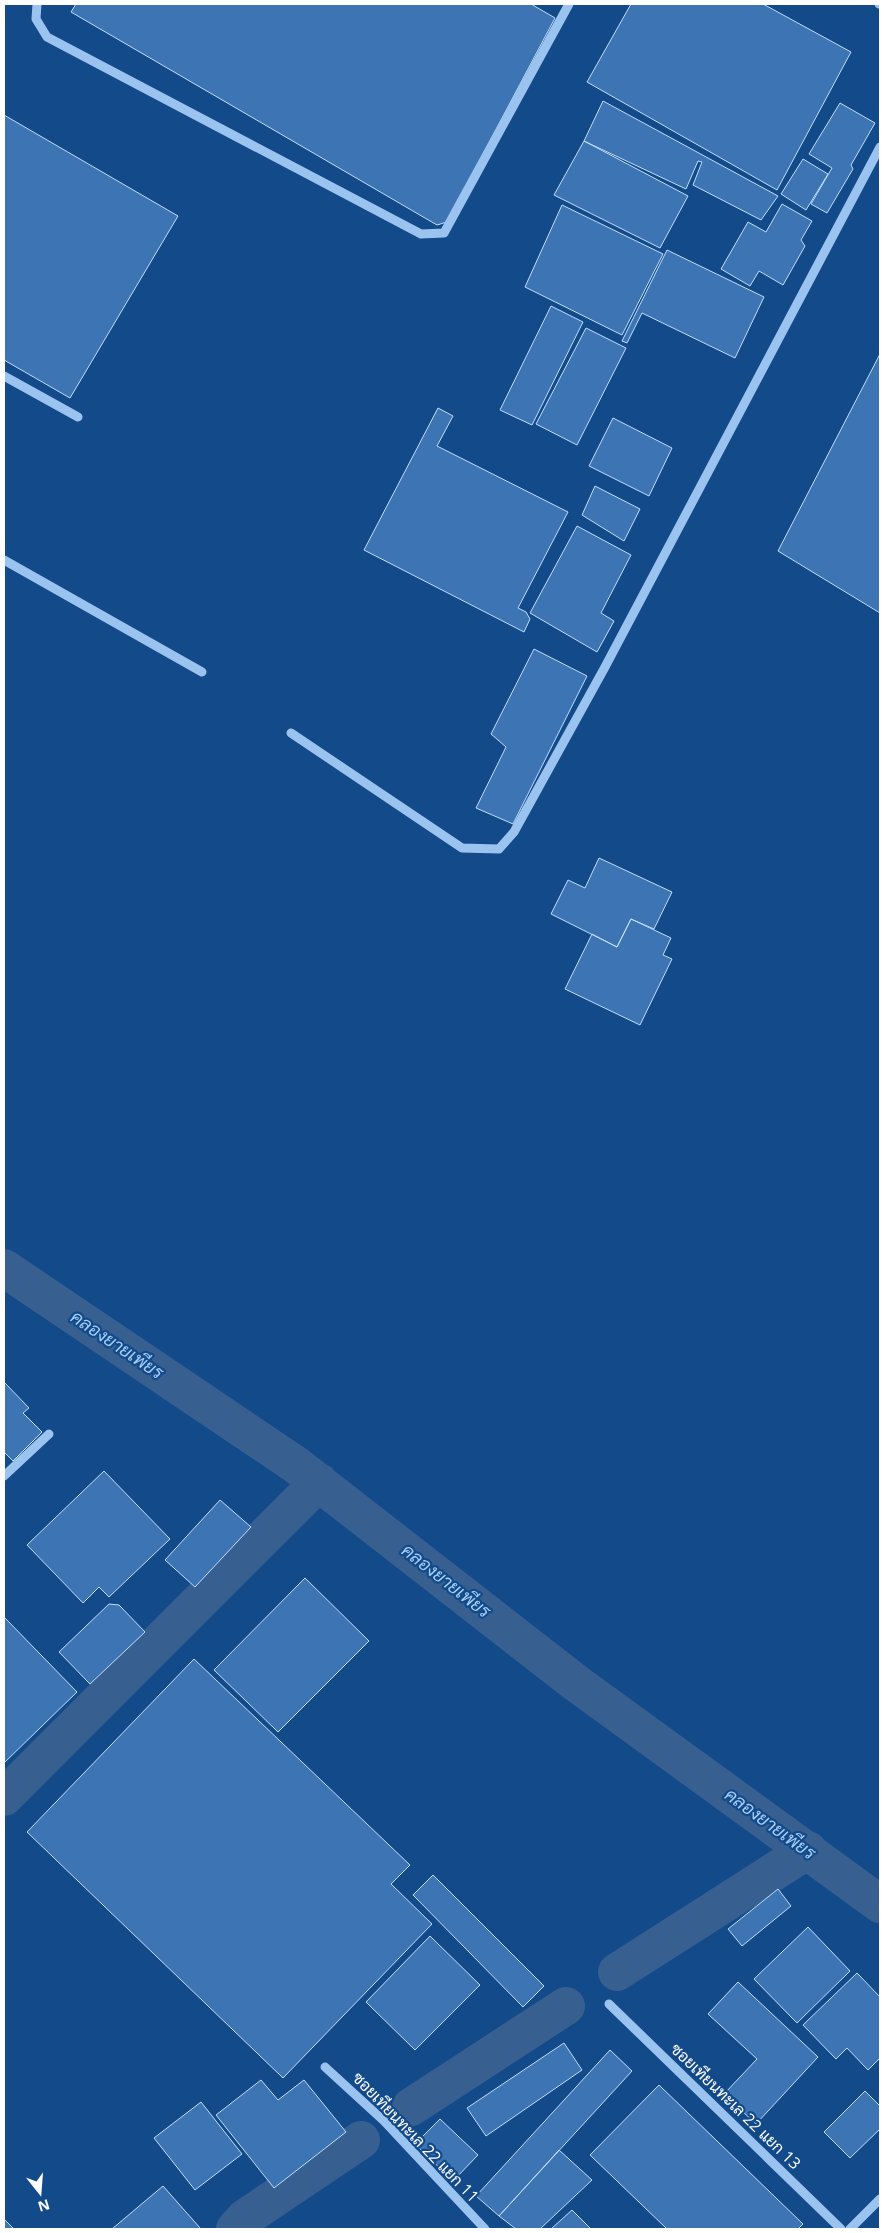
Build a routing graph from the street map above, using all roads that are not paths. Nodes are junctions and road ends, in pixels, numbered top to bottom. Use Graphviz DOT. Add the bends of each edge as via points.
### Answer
graph roads {
  1 [pos="37,4"];
  2 [pos="569,4"];
  3 [pos="880,147"];
  4 [pos="4,376"];
  5 [pos="78,417"];
  6 [pos="4,560"];
  7 [pos="202,672"];
  8 [pos="291,734"];
  9 [pos="49,1434"];
  10 [pos="4,1476"];
  11 [pos="609,2004"];
  12 [pos="325,2067"];
  13 [pos="880,2200"];
  14 [pos="485,2229"];
  15 [pos="841,2229"];
  16 [pos="850,2229"];
  1 -- 2 [label="street" via="36,19 46,37 420,234 444,232"];
  3 -- 8 [label="street" via="600,676 514,832 499,849 462,848"];
  4 -- 5 [label="street"];
  6 -- 7 [label="street"];
  9 -- 10 [label="street"];
  11 -- 15 [label="street, ซอยเทียนทะเล 22 แยก 13"];
  12 -- 14 [label="street, ซอยเทียนทะเล 22 แยก 11" via="384,2121"];
  13 -- 16 [label="street"];
}
